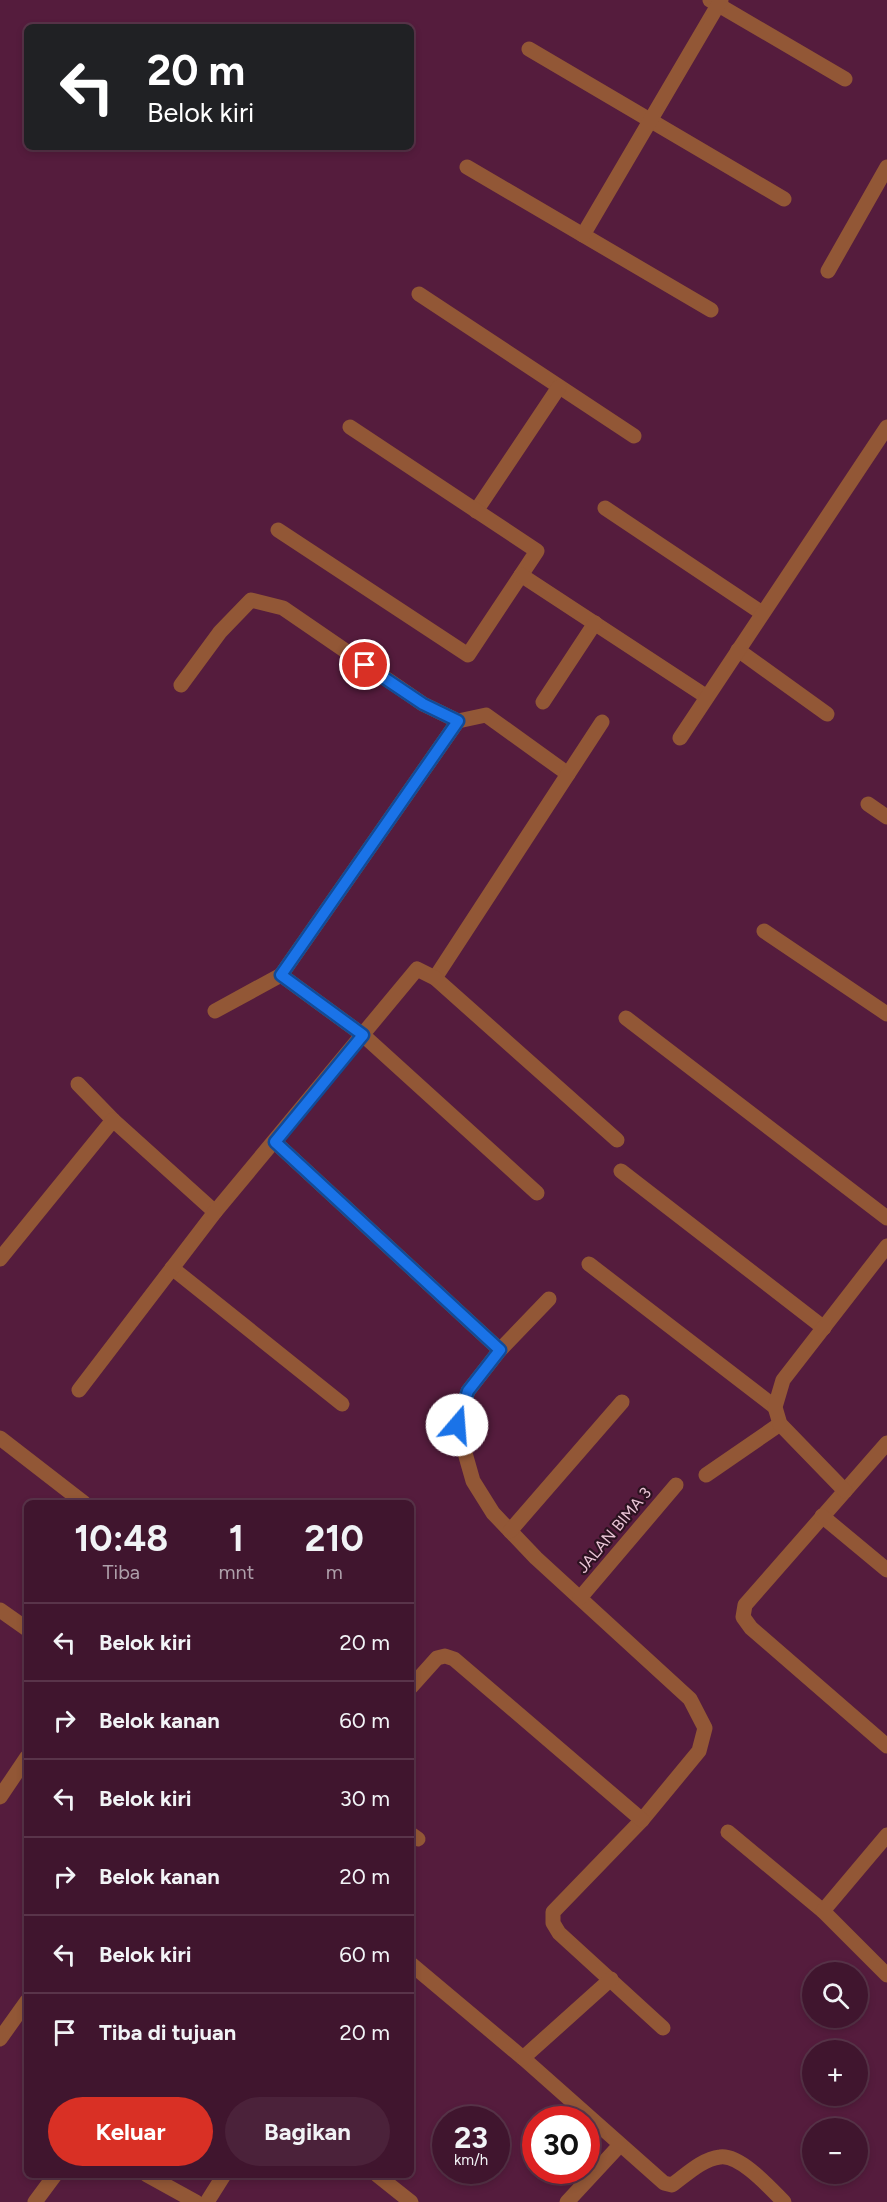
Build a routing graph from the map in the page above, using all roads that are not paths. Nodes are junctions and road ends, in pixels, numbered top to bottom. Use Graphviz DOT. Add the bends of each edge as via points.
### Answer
graph roads {
  1 [pos="716,2"];
  2 [pos="529,49"];
  3 [pos="845,79"];
  4 [pos="650,120"];
  5 [pos="467,167"];
  6 [pos="887,167"];
  7 [pos="784,199"];
  8 [pos="583,235"];
  9 [pos="828,271"];
  10 [pos="419,294"];
  11 [pos="711,310"];
  12 [pos="559,387"];
  13 [pos="350,427"];
  14 [pos="887,427"];
  15 [pos="634,436"];
  16 [pos="605,508"];
  17 [pos="476,511"];
  18 [pos="278,530"];
  19 [pos="521,575"];
  20 [pos="762,613"];
  21 [pos="595,623"];
  22 [pos="738,650"];
  23 [pos="181,685"];
  24 [pos="707,697"];
  25 [pos="543,702"];
  26 [pos="827,714"];
  27 [pos="458,721"];
  28 [pos="602,722"];
  29 [pos="680,738"];
  30 [pos="567,774"];
  31 [pos="868,804"];
  32 [pos="887,818"];
  33 [pos="764,931"];
  34 [pos="281,975"];
  35 [pos="435,978"];
  36 [pos="215,1011"];
  37 [pos="887,1014"];
  38 [pos="626,1018"];
  39 [pos="363,1035"];
  40 [pos="78,1084"];
  41 [pos="113,1120"];
  42 [pos="617,1140"];
  43 [pos="275,1142"];
  44 [pos="621,1171"];
  45 [pos="537,1192"];
  46 [pos="215,1212"];
  47 [pos="887,1218"];
  48 [pos="887,1246"];
  49 [pos="0,1259"];
  50 [pos="589,1264"];
  51 [pos="172,1268"];
  52 [pos="549,1299"];
  53 [pos="824,1328"];
  54 [pos="500,1350"];
  55 [pos="79,1390"];
  56 [pos="622,1402"];
  57 [pos="342,1404"];
  58 [pos="775,1407"];
  59 [pos="780,1424"];
  60 [pos="0,1438"];
  61 [pos="887,1443"];
  62 [pos="706,1475"];
  63 [pos="676,1485"];
  64 [pos="845,1491"];
  65 [pos="80,1500"];
  66 [pos="822,1516"];
  67 [pos="510,1532"];
  68 [pos="887,1570"];
  69 [pos="580,1598"];
  70 [pos="2,1617"];
  71 [pos="24,1628"];
  72 [pos="414,1684"];
  73 [pos="887,1746"];
  74 [pos="24,1761"];
  75 [pos="0,1797"];
  76 [pos="642,1820"];
  77 [pos="728,1832"];
  78 [pos="887,1835"];
  79 [pos="823,1911"];
  80 [pos="414,1967"];
  81 [pos="887,1975"];
  82 [pos="611,1979"];
  83 [pos="24,2005"];
  84 [pos="663,2028"];
  85 [pos="0,2039"];
  86 [pos="523,2058"];
  87 [pos="620,2145"];
  88 [pos="53,2178"];
  89 [pos="152,2178"];
  90 [pos="222,2178"];
  91 [pos="381,2178"];
  92 [pos="35,2202"];
  93 [pos="196,2202"];
  94 [pos="207,2202"];
  95 [pos="411,2202"];
  96 [pos="567,2202"];
  97 [pos="784,2202"];
  1 -- 3 [label="street"];
  1 -- 4 [label="street"];
  2 -- 4 [label="street"];
  4 -- 7 [label="street"];
  4 -- 8 [label="street"];
  5 -- 8 [label="street"];
  6 -- 9 [label="street"];
  8 -- 11 [label="street"];
  10 -- 12 [label="street"];
  12 -- 15 [label="street"];
  12 -- 17 [label="street"];
  13 -- 17 [label="street"];
  14 -- 20 [label="street"];
  16 -- 20 [label="street"];
  17 -- 19 [label="street" via="537,551"];
  18 -- 19 [label="street" via="468,656"];
  19 -- 21 [label="street"];
  20 -- 22 [label="street"];
  21 -- 24 [label="street"];
  21 -- 25 [label="street"];
  22 -- 24 [label="street"];
  22 -- 26 [label="street"];
  23 -- 27 [label="street" via="220,632 251,600 283,608 423,704"];
  24 -- 29 [label="street"];
  27 -- 30 [label="street" via="486,715"];
  27 -- 34 [label="street"];
  28 -- 30 [label="street"];
  30 -- 35 [label="street"];
  31 -- 32 [label="street"];
  33 -- 37 [label="street"];
  34 -- 36 [label="street"];
  34 -- 39 [label="street"];
  35 -- 39 [label="street" via="417,969"];
  35 -- 42 [label="street"];
  38 -- 47 [label="street"];
  39 -- 43 [label="street"];
  39 -- 45 [label="street"];
  40 -- 41 [label="street"];
  41 -- 46 [label="street"];
  41 -- 49 [label="street"];
  43 -- 46 [label="street"];
  43 -- 54 [label="street"];
  44 -- 53 [label="street"];
  46 -- 51 [label="street"];
  48 -- 53 [label="street"];
  50 -- 58 [label="street"];
  51 -- 55 [label="street"];
  51 -- 57 [label="street"];
  52 -- 54 [label="street"];
  53 -- 58 [label="street" via="783,1380"];
  54 -- 67 [label="street" via="468,1391 457,1425 472,1481"];
  56 -- 67 [label="street"];
  58 -- 59 [label="street"];
  59 -- 62 [label="street"];
  59 -- 64 [label="street"];
  60 -- 65 [label="street"];
  61 -- 64 [label="street"];
  63 -- 69 [label="street, JALAN BIMA 3"];
  64 -- 66 [label="street"];
  66 -- 68 [label="street"];
  66 -- 73 [label="street" via="745,1605 743,1617"];
  67 -- 69 [label="street"];
  69 -- 76 [label="street" via="690,1699 705,1728 699,1751"];
  70 -- 71 [label="street"];
  72 -- 76 [label="street" via="437,1658 454,1659"];
  74 -- 75 [label="street"];
  76 -- 82 [label="street" via="553,1912 553,1923 560,1933"];
  77 -- 79 [label="street"];
  78 -- 79 [label="street"];
  79 -- 81 [label="street"];
  80 -- 86 [label="street"];
  82 -- 84 [label="street"];
  82 -- 86 [label="street"];
  83 -- 85 [label="street"];
  86 -- 87 [label="street"];
  87 -- 96 [label="street"];
  87 -- 97 [label="street" via="654,2176 672,2185 706,2161 722,2156 757,2175"];
  88 -- 92 [label="street"];
  89 -- 93 [label="street"];
  90 -- 94 [label="street"];
  91 -- 95 [label="street"];
}
